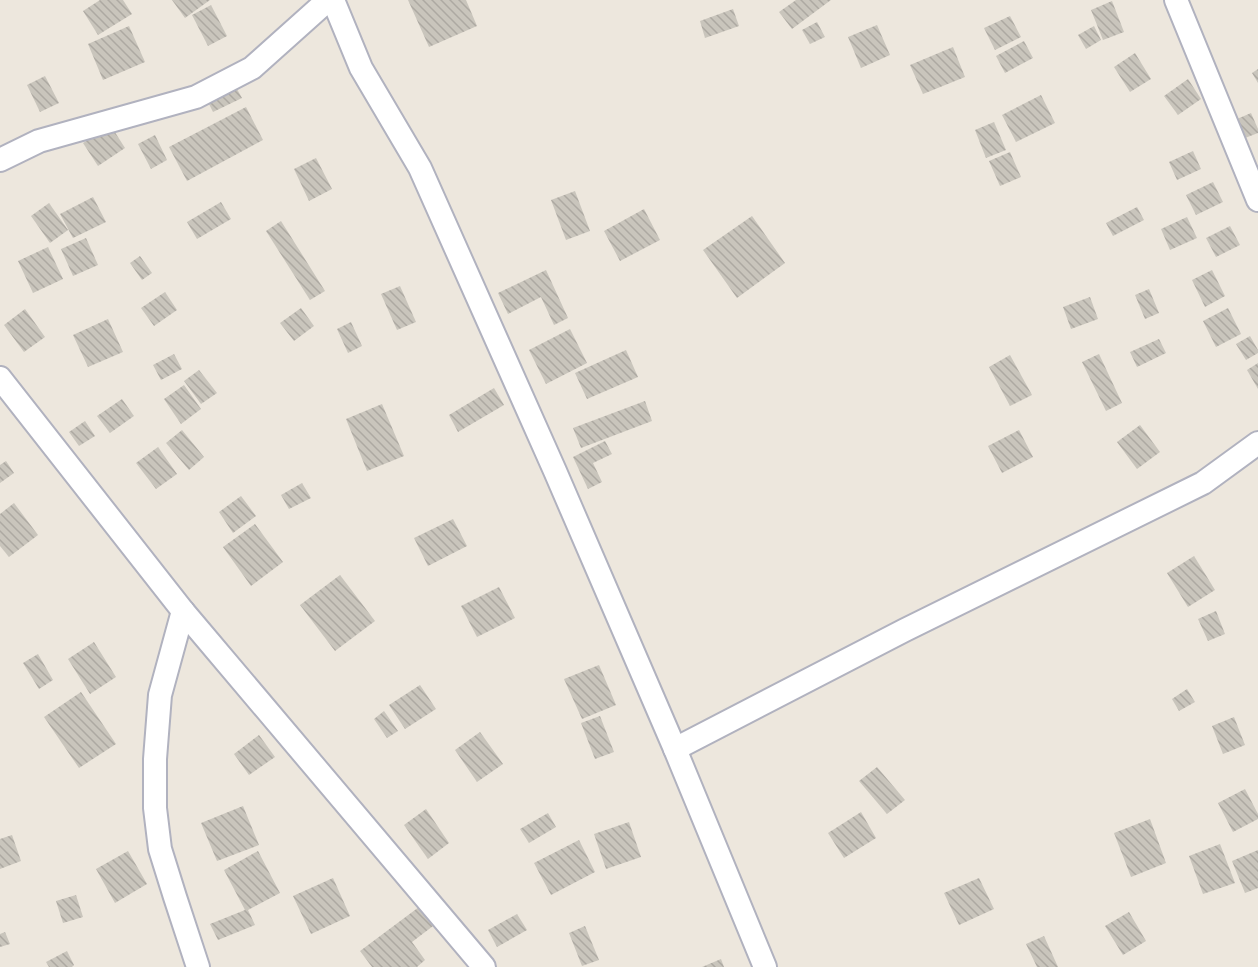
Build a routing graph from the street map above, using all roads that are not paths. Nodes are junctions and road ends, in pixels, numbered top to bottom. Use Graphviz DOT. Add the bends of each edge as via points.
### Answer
graph roads {
  1 [pos="328,0"];
  2 [pos="333,0"];
  3 [pos="1176,0"];
  4 [pos="0,160"];
  5 [pos="1258,200"];
  6 [pos="0,378"];
  7 [pos="1258,443"];
  8 [pos="183,611"];
  9 [pos="675,749"];
  10 [pos="198,967"];
  11 [pos="484,967"];
  12 [pos="765,967"];
  1 -- 4 [label="street" via="252,68 196,97 39,141"];
  2 -- 9 [label="street" via="361,68 420,168"];
  3 -- 5 [label="street"];
  6 -- 8 [label="street"];
  7 -- 9 [label="street" via="1203,483"];
  8 -- 10 [label="street" via="160,695 155,808 160,849"];
  8 -- 11 [label="street"];
  9 -- 12 [label="street"];
}
